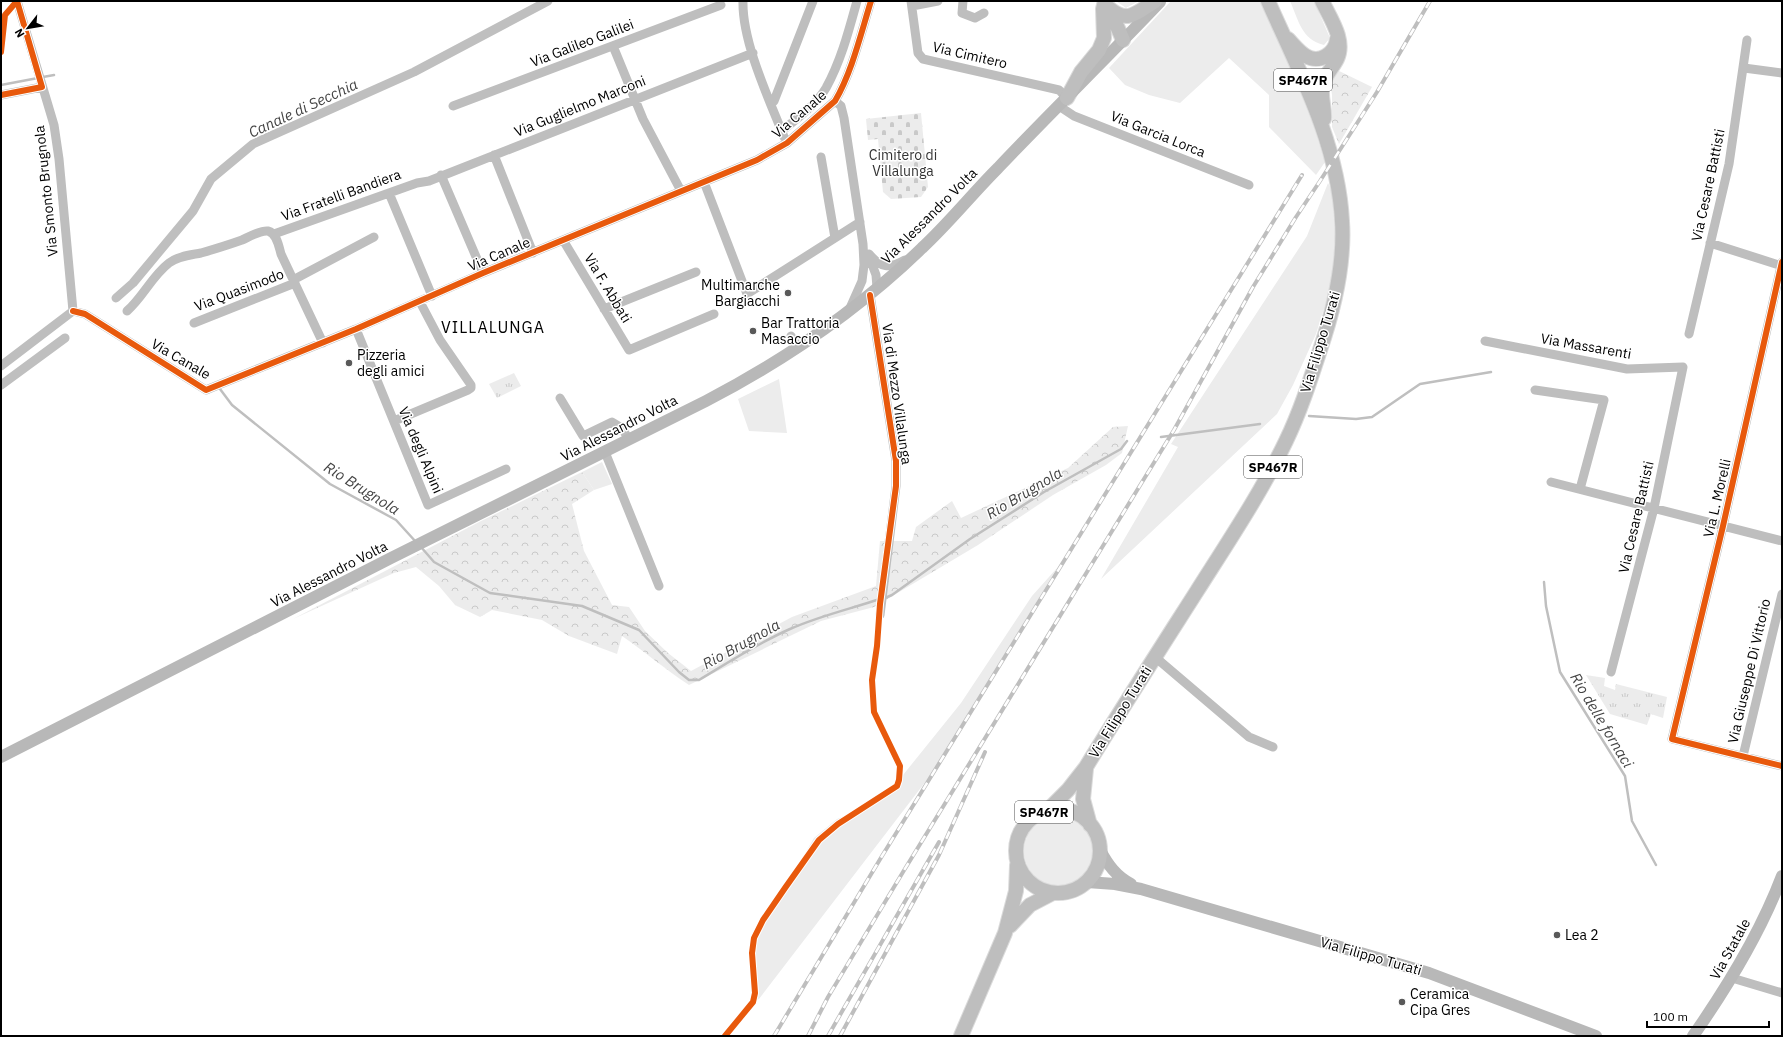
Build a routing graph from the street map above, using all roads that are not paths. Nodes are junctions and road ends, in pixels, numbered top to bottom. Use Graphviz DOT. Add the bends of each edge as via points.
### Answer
graph roads {
  1 [pos="17,1"];
  2 [pos="743,1"];
  3 [pos="813,1"];
  4 [pos="857,1"];
  5 [pos="871,1"];
  6 [pos="938,1"];
  7 [pos="963,1"];
  8 [pos="1155,1"];
  9 [pos="1161,1"];
  10 [pos="1268,1"];
  11 [pos="1322,1"];
  12 [pos="912,3"];
  13 [pos="721,5"];
  14 [pos="1106,7"];
  15 [pos="984,13"];
  16 [pos="1282,33"];
  17 [pos="1337,33"];
  18 [pos="1123,40"];
  19 [pos="1747,40"];
  20 [pos="613,46"];
  21 [pos="753,53"];
  22 [pos="1744,68"];
  23 [pos="1782,73"];
  24 [pos="40,81"];
  25 [pos="1,95"];
  26 [pos="635,99"];
  27 [pos="835,101"];
  28 [pos="1063,102"];
  29 [pos="771,104"];
  30 [pos="453,106"];
  31 [pos="1323,128"];
  32 [pos="782,132"];
  33 [pos="787,143"];
  34 [pos="494,155"];
  35 [pos="821,157"];
  36 [pos="441,176"];
  37 [pos="704,182"];
  38 [pos="417,183"];
  39 [pos="1249,185"];
  40 [pos="681,191"];
  41 [pos="389,193"];
  42 [pos="860,222"];
  43 [pos="274,234"];
  44 [pos="374,237"];
  45 [pos="834,238"];
  46 [pos="563,240"];
  47 [pos="1710,243"];
  48 [pos="863,244"];
  49 [pos="923,248"];
  50 [pos="533,252"];
  51 [pos="869,254"];
  52 [pos="1782,264"];
  53 [pos="864,265"];
  54 [pos="696,272"];
  55 [pos="483,273"];
  56 [pos="294,281"];
  57 [pos="874,291"];
  58 [pos="432,296"];
  59 [pos="420,302"];
  60 [pos="604,309"];
  61 [pos="73,310"];
  62 [pos="126,311"];
  63 [pos="847,313"];
  64 [pos="714,314"];
  65 [pos="194,323"];
  66 [pos="356,329"];
  67 [pos="1689,334"];
  68 [pos="791,336"];
  69 [pos="1484,341"];
  70 [pos="323,343"];
  71 [pos="797,349"];
  72 [pos="1,366"];
  73 [pos="1683,367"];
  74 [pos="1535,390"];
  75 [pos="560,398"];
  76 [pos="394,421"];
  77 [pos="629,440"];
  78 [pos="604,452"];
  79 [pos="506,469"];
  80 [pos="1551,482"];
  81 [pos="1580,489"];
  82 [pos="1654,508"];
  83 [pos="1723,526"];
  84 [pos="1782,542"];
  85 [pos="659,586"];
  86 [pos="1782,594"];
  87 [pos="880,615"];
  88 [pos="1155,657"];
  89 [pos="1611,672"];
  90 [pos="1273,747"];
  91 [pos="1743,756"];
  92 [pos="1,757"];
  93 [pos="1782,766"];
  94 [pos="1086,767"];
  95 [pos="1047,811"];
  96 [pos="1090,825"];
  97 [pos="1100,850"];
  98 [pos="1016,858"];
  99 [pos="1782,876"];
  100 [pos="1087,882"];
  101 [pos="1141,889"];
  102 [pos="1053,893"];
  103 [pos="1005,933"];
  104 [pos="1732,978"];
  105 [pos="1782,992"];
  106 [pos="1693,1035"];
  107 [pos="961,1036"];
  108 [pos="1596,1036"];
  1 -- 24 [label="street, Via Smonto Brugnola"];
  2 -- 21 [label="street" via="745,23"];
  3 -- 29 [label="street"];
  4 -- 32 [label="street, Via Canale" via="846,40 826,89"];
  5 -- 27 [label="street, Via Canale" via="841,92"];
  6 -- 12 [label="street"];
  7 -- 15 [label="street" via="962,13 975,18"];
  8 -- 14 [label="main road" via="1129,16 1122,17"];
  9 -- 18 [label="main road, Via Alessandro Volta"];
  10 -- 16 [label="main road, Via Filippo Turati / SP467R"];
  11 -- 17 [label="main road"];
  12 -- 28 [label="street, Via Cimitero" via="918,53 923,59 1059,90"];
  13 -- 20 [label="street, Via Galileo Galilei"];
  14 -- 18 [label="main road"];
  14 -- 28 [label="main road" via="1104,38 1099,50 1081,72"];
  16 -- 17 [label="main road" via="1311,58 1326,56 1332,52"];
  16 -- 31 [label="main road, Via Filippo Turati / SP467R"];
  17 -- 31 [label="main road" via="1340,51 1324,78 1322,89"];
  18 -- 28 [label="main road, Via Alessandro Volta"];
  19 -- 22 [label="street, Via Cesare Battisti"];
  20 -- 26 [label="street"];
  20 -- 30 [label="street, Via Galileo Galilei"];
  21 -- 26 [label="street, Via Guglielmo Marconi"];
  21 -- 29 [label="street"];
  22 -- 23 [label="street"];
  22 -- 47 [label="street, Via Cesare Battisti" via="1729,164"];
  24 -- 25 [label="street"];
  24 -- 61 [label="street, Via Smonto Brugnola" via="57,141"];
  26 -- 34 [label="street, Via Guglielmo Marconi"];
  26 -- 40 [label="street"];
  27 -- 33 [label="street, Via Canale"];
  27 -- 42 [label="street" via="841,106 844,118"];
  28 -- 39 [label="street, Via Garcia Lorca" via="1074,116"];
  28 -- 49 [label="main road, Via Alessandro Volta"];
  29 -- 32 [label="street"];
  31 -- 88 [label="main road, Via Filippo Turati / SP467R" via="1335,172 1342,221 1340,268 1331,318 1308,387 1274,465"];
  32 -- 33 [label="street"];
  33 -- 37 [label="street, Via Canale" via="757,160"];
  34 -- 36 [label="street, Via Guglielmo Marconi"];
  34 -- 50 [label="street"];
  35 -- 45 [label="street"];
  36 -- 38 [label="street, Via Guglielmo Marconi"];
  36 -- 55 [label="street"];
  37 -- 40 [label="street, Via Canale"];
  37 -- 45 [label="street" via="747,294"];
  38 -- 41 [label="street, Via Fratelli Bandiera"];
  40 -- 46 [label="street, Via Canale"];
  41 -- 43 [label="street, Via Fratelli Bandiera"];
  41 -- 58 [label="street"];
  42 -- 45 [label="street"];
  42 -- 48 [label="street"];
  43 -- 56 [label="street, Via Fratelli Bandiera"];
  43 -- 62 [label="street, Via Fratelli Bandiera" via="262,232 170,262 137,302"];
  44 -- 56 [label="street, Via Quasimodo"];
  46 -- 50 [label="street, Via Canale"];
  46 -- 60 [label="street, Via F. Abbati"];
  47 -- 52 [label="street"];
  47 -- 67 [label="street, Via Cesare Battisti"];
  48 -- 51 [label="street"];
  48 -- 53 [label="street"];
  49 -- 51 [label="street" via="904,261 891,266 882,265"];
  49 -- 57 [label="main road, Via Alessandro Volta"];
  50 -- 55 [label="street, Via Canale"];
  51 -- 57 [label="street, Via di Mezzo Villalunga" via="876,275"];
  52 -- 83 [label="street, Via L. Morelli"];
  53 -- 57 [label="street"];
  53 -- 63 [label="street" via="858,294"];
  54 -- 60 [label="street"];
  55 -- 58 [label="street, Via Canale"];
  56 -- 65 [label="street, Via Quasimodo"];
  56 -- 70 [label="street, Via Fratelli Bandiera"];
  57 -- 63 [label="main road, Via Alessandro Volta"];
  57 -- 87 [label="street, Via di Mezzo Villalunga" via="896,461 896,486"];
  58 -- 59 [label="street, Via Canale"];
  59 -- 66 [label="street, Via Canale"];
  59 -- 76 [label="street" via="440,340 471,388"];
  60 -- 64 [label="street, Via F. Abbati" via="628,350"];
  61 -- 70 [label="street, Via Canale" via="85,314 206,390"];
  61 -- 72 [label="street"];
  63 -- 71 [label="main road, Via Alessandro Volta"];
  66 -- 70 [label="street, Via Canale"];
  66 -- 76 [label="street, Via degli Alpini"];
  68 -- 71 [label="street"];
  69 -- 73 [label="street, Via Massarenti" via="1627,369"];
  71 -- 77 [label="main road, Via Alessandro Volta" via="749,379"];
  73 -- 82 [label="street, Via Cesare Battisti"];
  74 -- 81 [label="street" via="1604,400"];
  75 -- 77 [label="street" via="583,436 612,422 622,428"];
  76 -- 79 [label="street, Via degli Alpini" via="428,505"];
  77 -- 78 [label="main road, Via Alessandro Volta"];
  78 -- 85 [label="street"];
  78 -- 92 [label="main road, Via Alessandro Volta"];
  80 -- 81 [label="street"];
  81 -- 82 [label="street"];
  82 -- 83 [label="street"];
  82 -- 89 [label="street, Via Cesare Battisti"];
  83 -- 84 [label="street"];
  83 -- 91 [label="street, Via L. Morelli" via="1672,739"];
  86 -- 91 [label="street, Via Giuseppe Di Vittorio"];
  88 -- 90 [label="street, Via Filippo Turati" via="1250,737"];
  88 -- 94 [label="main road, Via Filippo Turati / SP467R"];
  91 -- 93 [label="street"];
  94 -- 95 [label="main road, Via Filippo Turati / SP467R"];
  94 -- 96 [label="main road, Via Filippo Turati / SP467R" via="1082,791"];
  95 -- 96 [label="main road, SP467R" via="1070,811"];
  95 -- 98 [label="main road, SP467R" via="1029,821 1022,829 1017,843"];
  96 -- 97 [label="main road, SP467R" via="1097,837"];
  97 -- 100 [label="main road" via="1094,872"];
  97 -- 101 [label="main road, SP467R" via="1106,863 1120,877"];
  98 -- 102 [label="main road" via="1029,882 1040,890"];
  98 -- 103 [label="main road" via="1016,891"];
  99 -- 104 [label="main road, Via Statale" via="1749,950"];
  100 -- 101 [label="main road, SP467R"];
  100 -- 102 [label="main road" via="1071,891"];
  101 -- 108 [label="main road, Via Filippo Turati / SP467R" via="1429,973"];
  102 -- 103 [label="main road" via="1030,905 1012,922"];
  103 -- 107 [label="main road"];
  104 -- 105 [label="street"];
  104 -- 106 [label="main road, Via Statale"];
}
